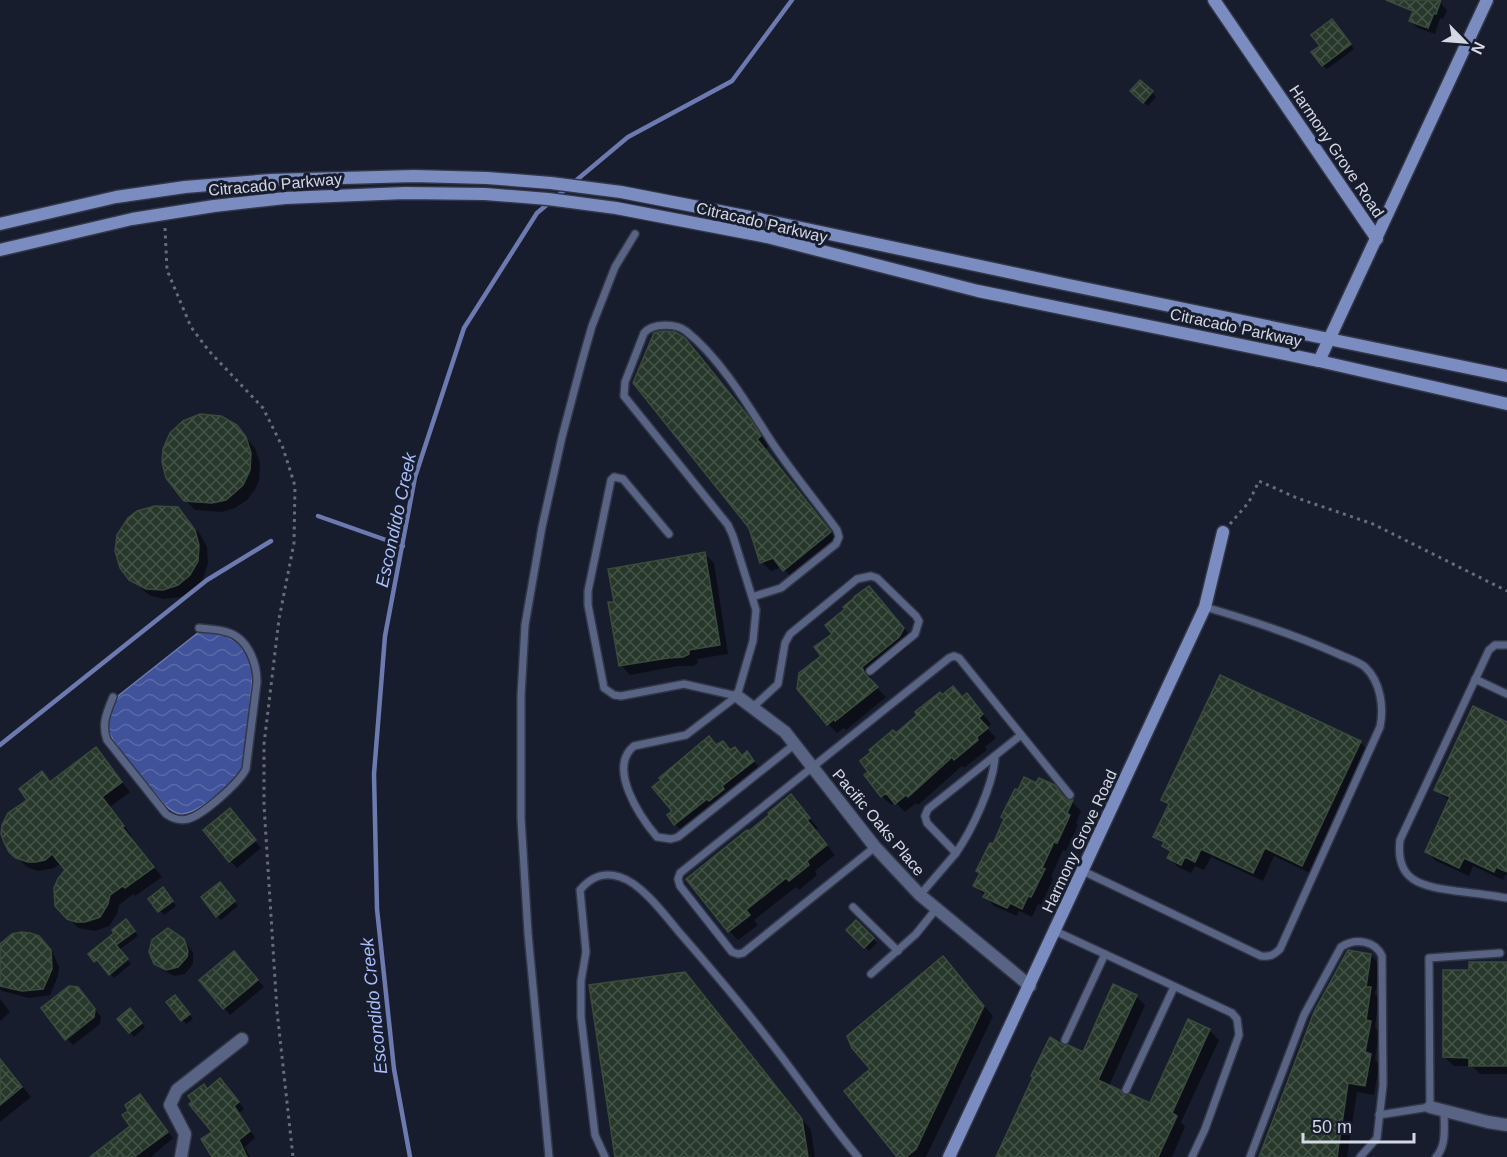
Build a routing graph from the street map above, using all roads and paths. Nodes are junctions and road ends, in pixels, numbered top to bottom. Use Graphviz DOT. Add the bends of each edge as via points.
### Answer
graph roads {
  1 [pos="1214,0"];
  2 [pos="1487,0"];
  3 [pos="0,224"];
  4 [pos="635,234"];
  5 [pos="1377,239"];
  6 [pos="0,250"];
  7 [pos="1330,339"];
  8 [pos="1319,362"];
  9 [pos="1507,376"];
  10 [pos="1507,404"];
  11 [pos="1223,532"];
  12 [pos="669,534"];
  13 [pos="1507,591"];
  14 [pos="752,597"];
  15 [pos="1205,607"];
  16 [pos="199,628"];
  17 [pos="1507,645"];
  18 [pos="870,671"];
  19 [pos="1475,679"];
  20 [pos="1507,694"];
  21 [pos="736,696"];
  22 [pos="113,697"];
  23 [pos="752,708"];
  24 [pos="1021,735"];
  25 [pos="795,744"];
  26 [pos="995,756"];
  27 [pos="813,767"];
  28 [pos="1070,795"];
  29 [pos="875,847"];
  30 [pos="956,853"];
  31 [pos="1083,872"];
  32 [pos="920,896"];
  33 [pos="1507,898"];
  34 [pos="852,908"];
  35 [pos="936,909"];
  36 [pos="1055,931"];
  37 [pos="898,951"];
  38 [pos="1500,953"];
  39 [pos="1105,954"];
  40 [pos="871,974"];
  41 [pos="1030,986"];
  42 [pos="1174,987"];
  43 [pos="242,1039"];
  44 [pos="1065,1040"];
  45 [pos="1126,1090"];
  46 [pos="1430,1107"];
  47 [pos="1444,1111"];
  48 [pos="1379,1114"];
  49 [pos="1507,1125"];
  50 [pos="170,1157"];
  51 [pos="181,1157"];
  52 [pos="549,1157"];
  53 [pos="605,1157"];
  54 [pos="858,1157"];
  55 [pos="949,1157"];
  56 [pos="1192,1157"];
  57 [pos="1250,1157"];
  58 [pos="1359,1157"];
  59 [pos="1436,1157"];
  1 -- 5 [label="main road, Harmony Grove Road"];
  2 -- 5 [label="main road"];
  3 -- 7 [label="main road, Citracado Parkway" via="116,197 185,187 313,178 487,178 621,192"];
  4 -- 52 [label="lane" via="615,267 582,361 542,527 525,625 521,818"];
  5 -- 7 [label="main road, Harmony Grove Road"];
  6 -- 8 [label="main road, Citracado Parkway" via="132,219 214,206 405,192 548,199 767,237 978,291"];
  7 -- 8 [label="main road, Harmony Grove Road"];
  7 -- 9 [label="main road, Citracado Parkway"];
  8 -- 10 [label="main road, Citracado Parkway"];
  11 -- 13 [label="path" via="1249,502 1259,481 1373,524"];
  11 -- 15 [label="main road, Harmony Grove Road"];
  12 -- 21 [label="lane" via="623,479 611,480 588,591 604,688 621,696 684,684"];
  14 -- 14 [label="lane" via="790,583 836,544 837,530 718,364 681,328 648,328 625,382 624,396 728,525"];
  14 -- 21 [label="lane" via="756,610 753,641"];
  15 -- 31 [label="main road, Harmony Grove Road"];
  15 -- 31 [label="lane" via="1307,640 1364,666 1380,696 1380,728 1280,949 1269,957 1261,956"];
  16 -- 22 [label="lane" via="235,635 251,653 257,669 246,769 201,813 186,819 166,814 107,740 105,718"];
  17 -- 19 [label="lane" via="1495,645 1489,650"];
  18 -- 23 [label="lane" via="915,634 919,621 871,576 857,579 790,634 778,684"];
  19 -- 20 [label="lane"];
  19 -- 33 [label="lane" via="1400,840 1398,852 1405,872 1426,886"];
  21 -- 23 [label="street, Pacific Oaks Place"];
  21 -- 25 [label="lane" via="686,735 634,746 628,752 622,770 642,819 657,837 678,837"];
  23 -- 25 [label="street, Pacific Oaks Place"];
  24 -- 26 [label="lane"];
  24 -- 27 [label="lane" via="954,656"];
  24 -- 28 [label="lane"];
  25 -- 27 [label="street, Pacific Oaks Place"];
  26 -- 30 [label="lane" via="991,782"];
  26 -- 30 [label="lane" via="928,809 925,816"];
  27 -- 29 [label="street, Pacific Oaks Place"];
  27 -- 29 [label="lane" via="680,873 680,886 732,952 743,953"];
  29 -- 32 [label="street, Pacific Oaks Place"];
  30 -- 32 [label="lane"];
  31 -- 36 [label="main road, Harmony Grove Road"];
  32 -- 35 [label="street, Pacific Oaks Place"];
  34 -- 37 [label="lane"];
  35 -- 37 [label="lane"];
  35 -- 41 [label="street, Pacific Oaks Place"];
  36 -- 39 [label="lane"];
  36 -- 41 [label="main road, Harmony Grove Road"];
  37 -- 40 [label="lane"];
  38 -- 46 [label="lane" via="1429,958"];
  39 -- 42 [label="lane"];
  39 -- 44 [label="lane"];
  41 -- 55 [label="main road, Harmony Grove Road"];
  42 -- 45 [label="lane"];
  42 -- 56 [label="lane" via="1232,1013 1239,1027"];
  43 -- 51 [label="street" via="177,1089 170,1105 185,1134"];
  46 -- 47 [label="street"];
  46 -- 48 [label="lane"];
  47 -- 49 [label="street"];
  47 -- 59 [label="lane" via="1444,1143"];
  48 -- 57 [label="lane" via="1383,1085 1382,956 1376,945 1351,943 1341,947 1304,1015"];
  48 -- 58 [label="lane" via="1377,1138"];
  50 -- 51 [label="street"];
  53 -- 54 [label="lane" via="595,1135 582,1017 581,981 586,952 580,890 590,878 608,875 621,877 647,895 778,1052"];
}
